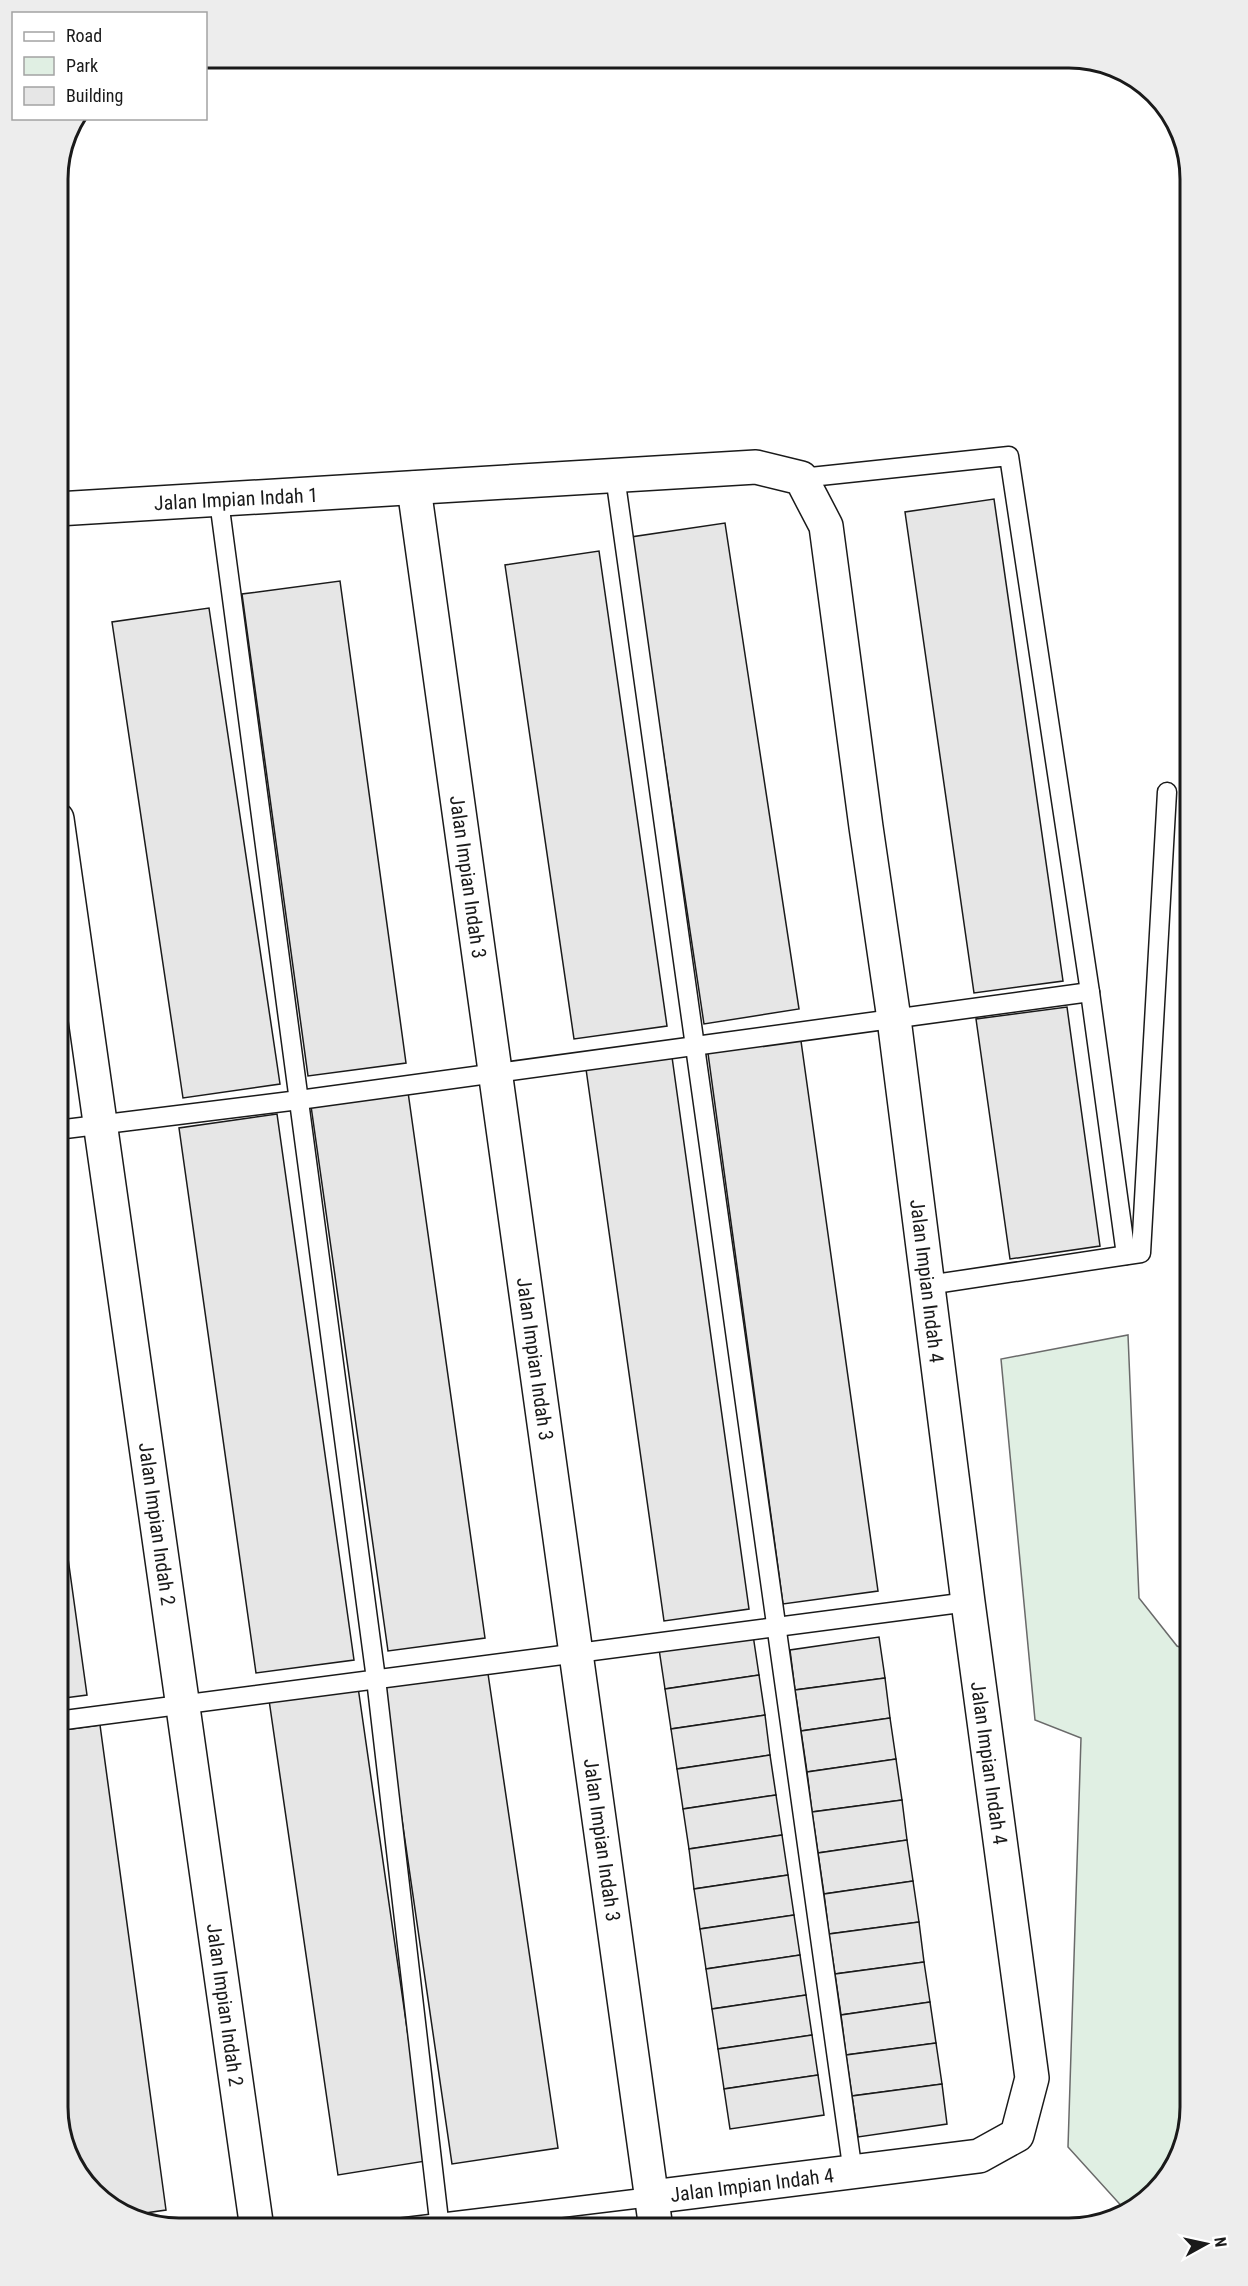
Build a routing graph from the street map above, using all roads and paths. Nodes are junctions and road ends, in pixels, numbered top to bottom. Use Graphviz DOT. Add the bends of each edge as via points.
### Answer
graph roads {
  1 [pos="615,476"];
  2 [pos="801,477"];
  3 [pos="414,488"];
  4 [pos="219,501"];
  5 [pos="68,508"];
  6 [pos="1167,792"];
  7 [pos="68,896"];
  8 [pos="1090,992"];
  9 [pos="894,1019"];
  10 [pos="695,1045"];
  11 [pos="495,1072"];
  12 [pos="299,1100"];
  13 [pos="101,1125"];
  14 [pos="68,1129"];
  15 [pos="1126,1255"];
  16 [pos="928,1285"];
  17 [pos="968,1602"];
  18 [pos="777,1627"];
  19 [pos="576,1653"];
  20 [pos="376,1679"];
  21 [pos="183,1704"];
  22 [pos="68,1720"];
  23 [pos="853,2173"];
  24 [pos="651,2197"];
  25 [pos="255,2218"];
  26 [pos="439,2218"];
  27 [pos="498,2218"];
  28 [pos="654,2218"];
  1 -- 2 [label="street, Jalan Impian Indah 1" via="756,468"];
  1 -- 3 [label="street, Jalan Impian Indah 1"];
  1 -- 10 [label="lane"];
  2 -- 8 [label="lane" via="1009,456"];
  2 -- 9 [label="street, Jalan Impian Indah 4" via="826,526"];
  3 -- 4 [label="street, Jalan Impian Indah 1"];
  3 -- 11 [label="street, Jalan Impian Indah 3"];
  4 -- 5 [label="street, Jalan Impian Indah 1"];
  4 -- 12 [label="lane"];
  6 -- 15 [label="lane" via="1141,1252"];
  7 -- 13 [label="street, Jalan Impian Indah 2"];
  8 -- 9 [label="lane"];
  8 -- 15 [label="lane"];
  9 -- 10 [label="lane"];
  9 -- 16 [label="street, Jalan Impian Indah 4"];
  10 -- 11 [label="lane"];
  10 -- 18 [label="lane"];
  11 -- 12 [label="lane"];
  11 -- 19 [label="street, Jalan Impian Indah 3"];
  12 -- 13 [label="lane"];
  12 -- 20 [label="lane"];
  13 -- 14 [label="lane"];
  13 -- 21 [label="street, Jalan Impian Indah 2"];
  15 -- 16 [label="lane"];
  16 -- 17 [label="street, Jalan Impian Indah 4"];
  17 -- 18 [label="lane"];
  17 -- 23 [label="street, Jalan Impian Indah 4" via="1032,2078 1017,2135 979,2156"];
  18 -- 19 [label="lane"];
  18 -- 23 [label="lane"];
  19 -- 20 [label="lane"];
  19 -- 24 [label="street, Jalan Impian Indah 3"];
  20 -- 21 [label="lane"];
  20 -- 26 [label="lane"];
  21 -- 22 [label="lane"];
  21 -- 25 [label="street, Jalan Impian Indah 2"];
  23 -- 24 [label="street, Jalan Impian Indah 4"];
  24 -- 27 [label="lane"];
  24 -- 28 [label="street, Jalan Impian Indah 3"];
}
